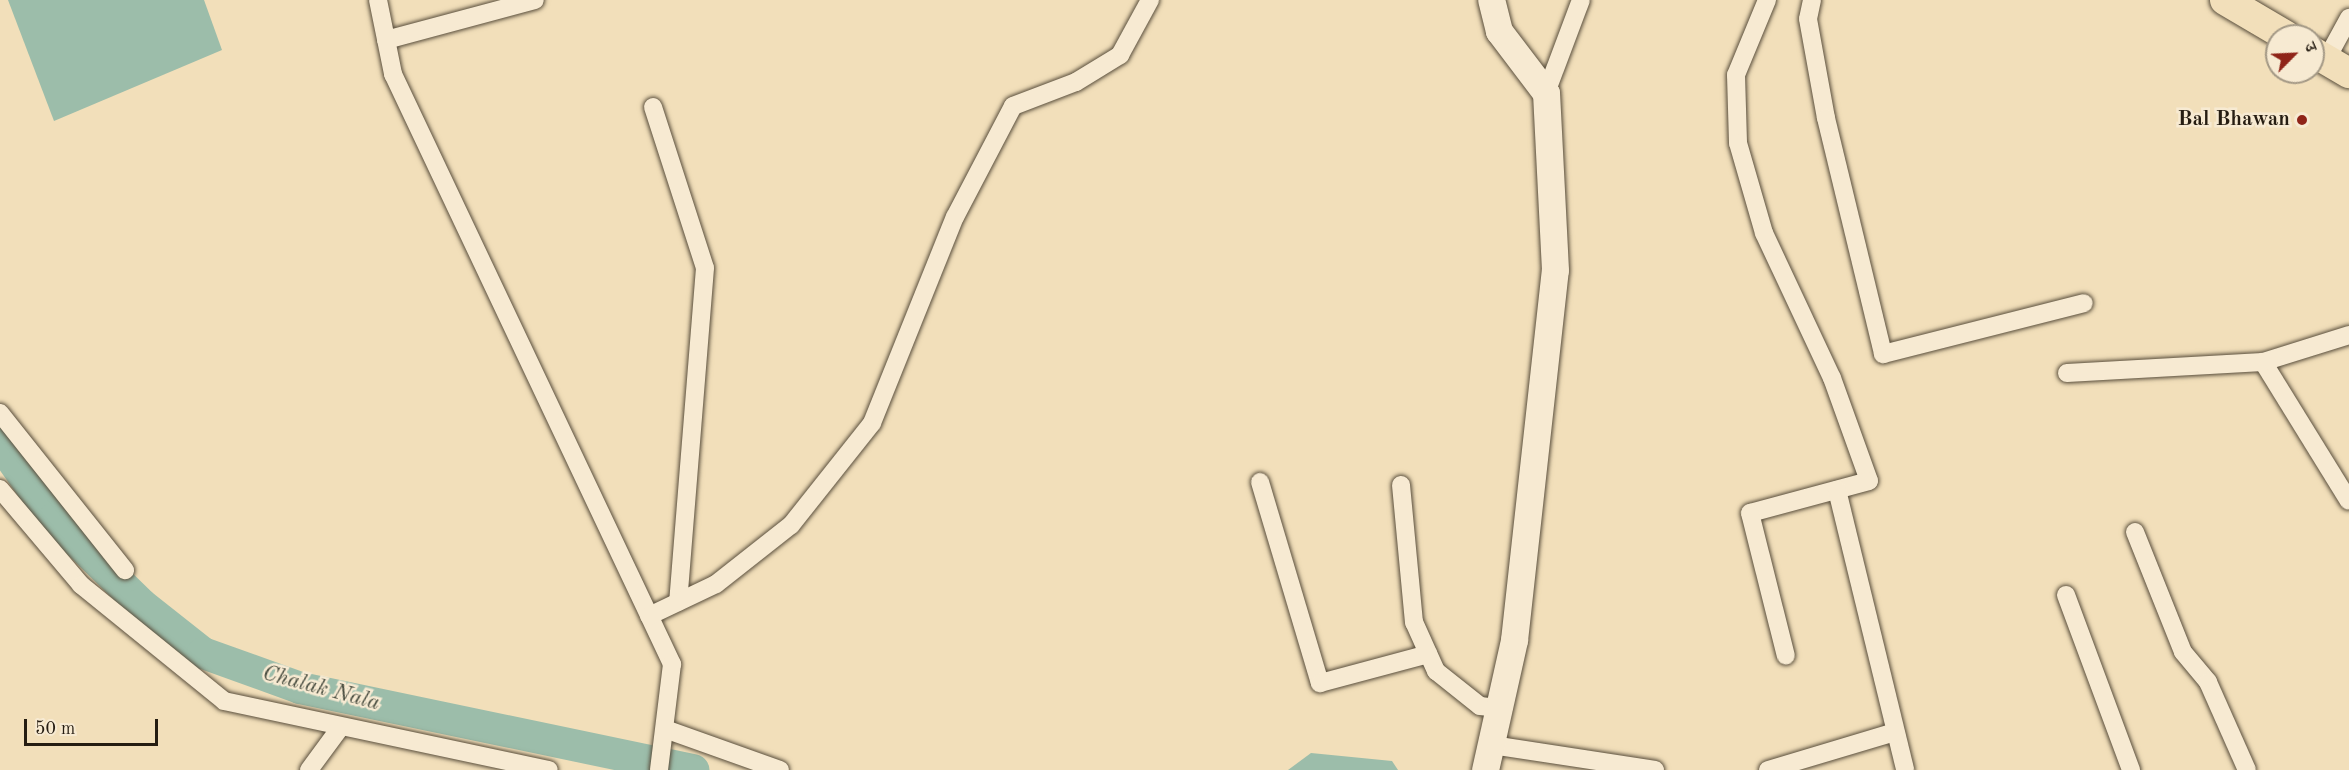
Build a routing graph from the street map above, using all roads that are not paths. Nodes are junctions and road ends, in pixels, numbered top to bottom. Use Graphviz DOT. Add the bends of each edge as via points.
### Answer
graph roads {
  1 [pos="378,0"];
  2 [pos="535,0"];
  3 [pos="1150,0"];
  4 [pos="1491,0"];
  5 [pos="1581,0"];
  6 [pos="1767,0"];
  7 [pos="1812,0"];
  8 [pos="2225,0"];
  9 [pos="2349,18"];
  10 [pos="2266,24"];
  11 [pos="386,40"];
  12 [pos="2329,62"];
  13 [pos="1546,93"];
  14 [pos="653,107"];
  15 [pos="2084,303"];
  16 [pos="2349,335"];
  17 [pos="2263,362"];
  18 [pos="2067,373"];
  19 [pos="0,413"];
  20 [pos="1260,482"];
  21 [pos="1401,484"];
  22 [pos="0,489"];
  23 [pos="1837,489"];
  24 [pos="2349,501"];
  25 [pos="2135,532"];
  26 [pos="125,570"];
  27 [pos="2066,595"];
  28 [pos="678,602"];
  29 [pos="649,616"];
  30 [pos="1428,654"];
  31 [pos="1786,656"];
  32 [pos="1500,708"];
  33 [pos="340,728"];
  34 [pos="1895,732"];
  35 [pos="665,735"];
  36 [pos="1488,758"];
  37 [pos="309,770"];
  38 [pos="549,770"];
  39 [pos="658,770"];
  40 [pos="780,770"];
  41 [pos="1655,770"];
  42 [pos="1768,770"];
  43 [pos="1905,770"];
  44 [pos="2131,770"];
  45 [pos="2247,770"];
  1 -- 11 [label="street"];
  2 -- 11 [label="street"];
  3 -- 28 [label="street" via="1120,55 1076,82 1013,106 955,217 915,326 864,433 791,525 716,584"];
  4 -- 13 [label="street" via="1499,32"];
  5 -- 13 [label="street"];
  6 -- 23 [label="street" via="1736,75 1738,143 1764,233 1832,378 1869,481"];
  7 -- 15 [label="street" via="1808,19 1826,118 1883,354"];
  8 -- 10 [label="main road"];
  9 -- 12 [label="street"];
  11 -- 29 [label="street" via="393,74"];
  13 -- 32 [label="street" via="1555,270 1514,640"];
  14 -- 28 [label="street" via="705,268"];
  16 -- 17 [label="street"];
  17 -- 18 [label="street"];
  17 -- 24 [label="street"];
  19 -- 26 [label="street"];
  20 -- 30 [label="street" via="1320,683"];
  21 -- 30 [label="street" via="1407,580 1414,622"];
  22 -- 33 [label="street" via="81,585 224,701"];
  23 -- 31 [label="street" via="1750,513"];
  23 -- 34 [label="street"];
  25 -- 45 [label="street" via="2183,652 2208,682"];
  27 -- 44 [label="street"];
  28 -- 29 [label="street"];
  29 -- 35 [label="street" via="672,664"];
  30 -- 32 [label="street" via="1436,671 1480,706"];
  32 -- 36 [label="street"];
  33 -- 37 [label="street"];
  33 -- 38 [label="street"];
  34 -- 42 [label="street"];
  34 -- 43 [label="street"];
  35 -- 39 [label="street"];
  35 -- 40 [label="street"];
  36 -- 41 [label="street"];
}
